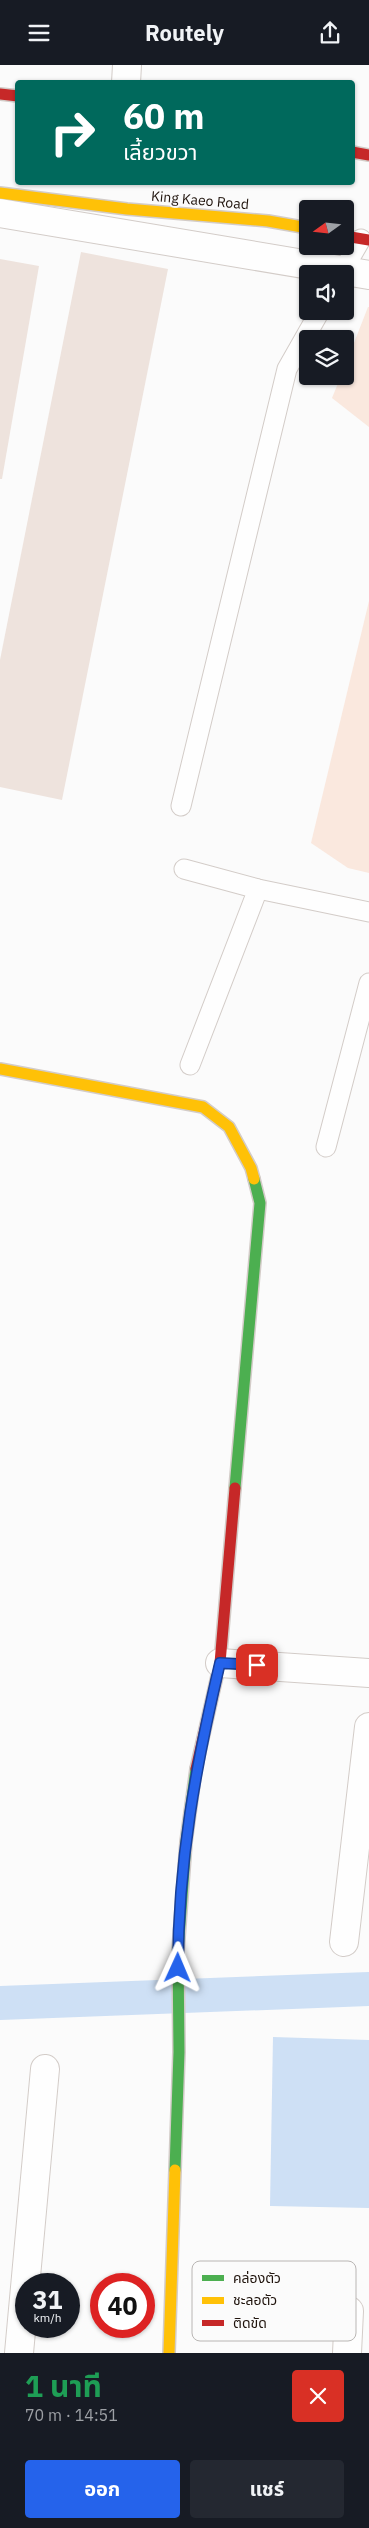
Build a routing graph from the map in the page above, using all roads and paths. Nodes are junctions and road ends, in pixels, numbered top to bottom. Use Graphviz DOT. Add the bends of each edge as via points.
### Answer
graph roads {
  1 [pos="127,65"];
  2 [pos="126,80"];
  3 [pos="0,94"];
  4 [pos="15,96"];
  5 [pos="355,153"];
  6 [pos="369,155"];
  7 [pos="0,193"];
  8 [pos="0,213"];
  9 [pos="299,226"];
  10 [pos="358,238"];
  11 [pos="304,265"];
  12 [pos="353,265"];
  13 [pos="315,320"];
  14 [pos="181,806"];
  15 [pos="184,869"];
  16 [pos="258,889"];
  17 [pos="369,912"];
  18 [pos="369,983"];
  19 [pos="190,1065"];
  20 [pos="0,1069"];
  21 [pos="326,1147"];
  22 [pos="220,1663"];
  23 [pos="369,1673"];
  24 [pos="369,1727"];
  25 [pos="344,1942"];
  26 [pos="45,2069"];
  27 [pos="19,2353"];
  28 [pos="169,2353"];
  1 -- 2 [label="street"];
  3 -- 4 [label="street"];
  5 -- 6 [label="street"];
  7 -- 9 [label="street, King Kaeo Road"];
  8 -- 11 [label="street"];
  10 -- 12 [label="lane"];
  13 -- 14 [label="lane" via="287,369"];
  15 -- 16 [label="lane"];
  16 -- 17 [label="lane"];
  16 -- 19 [label="lane"];
  18 -- 21 [label="lane"];
  20 -- 22 [label="street" via="203,1107 229,1127 251,1168 260,1203"];
  22 -- 23 [label="street"];
  22 -- 28 [label="street" via="194,1785 186,1842 178,1951 179,2052"];
  24 -- 25 [label="street"];
  26 -- 27 [label="street"];
}
